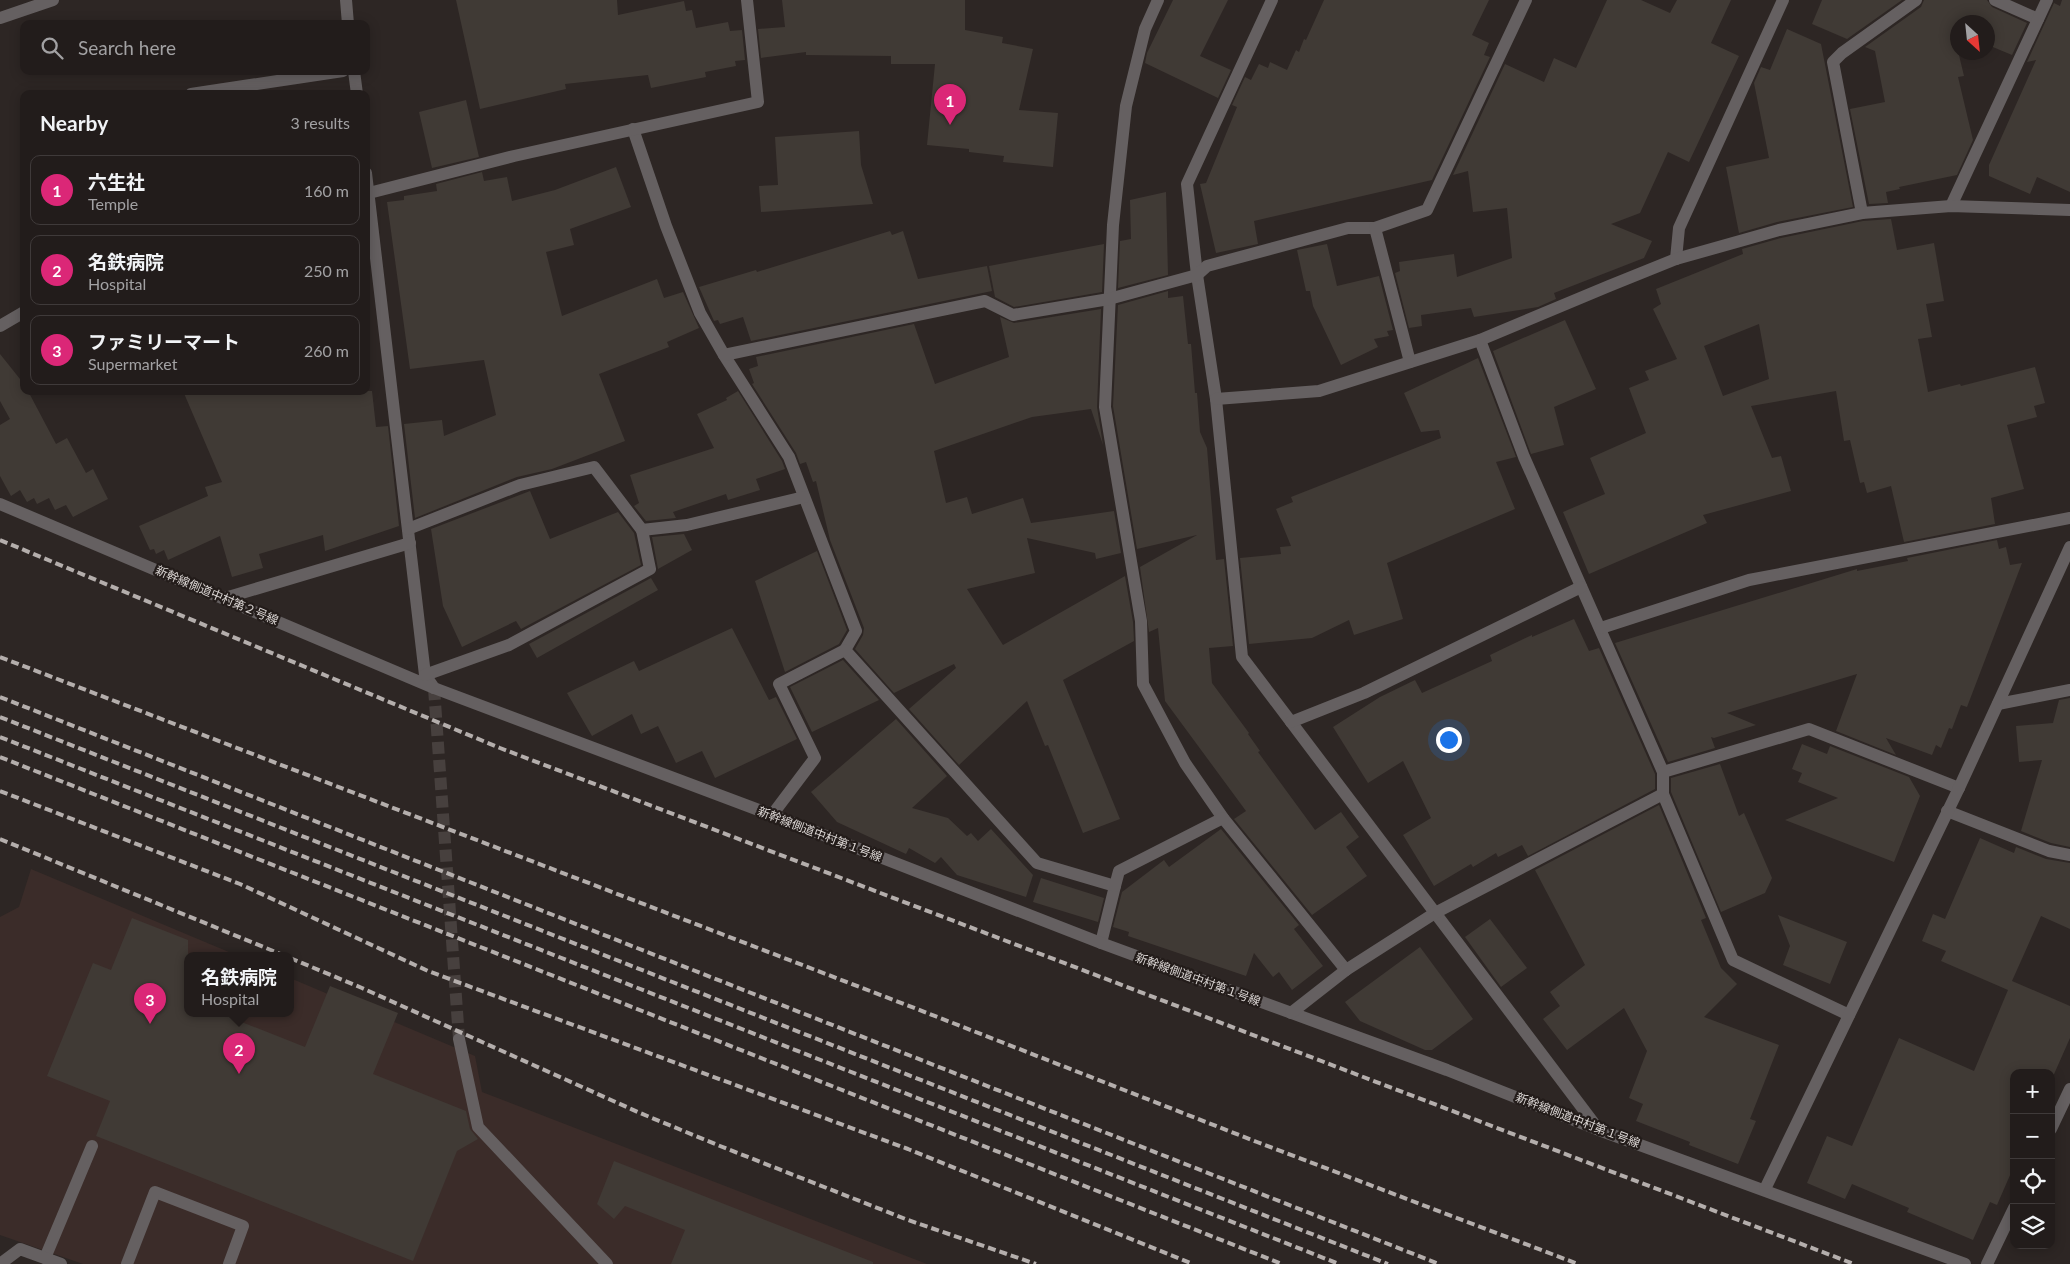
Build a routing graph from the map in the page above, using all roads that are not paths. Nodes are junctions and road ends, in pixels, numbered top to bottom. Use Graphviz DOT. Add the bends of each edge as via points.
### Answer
graph roads {
  1 [pos="53,0"];
  2 [pos="346,0"];
  3 [pos="747,0"];
  4 [pos="1158,0"];
  5 [pos="1272,0"];
  6 [pos="1526,0"];
  7 [pos="1784,0"];
  8 [pos="1916,0"];
  9 [pos="1995,0"];
  10 [pos="2047,0"];
  11 [pos="0,18"];
  12 [pos="2038,19"];
  13 [pos="348,20"];
  14 [pos="317,75"];
  15 [pos="355,75"];
  16 [pos="217,90"];
  17 [pos="356,90"];
  18 [pos="632,129"];
  19 [pos="370,193"];
  20 [pos="1951,206"];
  21 [pos="2070,210"];
  22 [pos="1862,214"];
  23 [pos="370,226"];
  24 [pos="1375,228"];
  25 [pos="1676,259"];
  26 [pos="1197,275"];
  27 [pos="1109,298"];
  28 [pos="20,314"];
  29 [pos="0,326"];
  30 [pos="1480,340"];
  31 [pos="724,355"];
  32 [pos="1410,362"];
  33 [pos="1216,399"];
  34 [pos="804,497"];
  35 [pos="0,504"];
  36 [pos="2070,518"];
  37 [pos="408,529"];
  38 [pos="642,530"];
  39 [pos="410,543"];
  40 [pos="2070,547"];
  41 [pos="1581,587"];
  42 [pos="225,598"];
  43 [pos="1601,628"];
  44 [pos="845,650"];
  45 [pos="425,675"];
  46 [pos="434,688"];
  47 [pos="2070,690"];
  48 [pos="1998,704"];
  49 [pos="1291,722"];
  50 [pos="1662,772"];
  51 [pos="1958,788"];
  52 [pos="1663,794"];
  53 [pos="1947,810"];
  54 [pos="772,815"];
  55 [pos="1223,818"];
  56 [pos="2070,855"];
  57 [pos="1115,886"];
  58 [pos="1435,913"];
  59 [pos="1101,943"];
  60 [pos="1346,970"];
  61 [pos="1291,1013"];
  62 [pos="1849,1015"];
  63 [pos="459,1039"];
  64 [pos="2070,1089"];
  65 [pos="2055,1121"];
  66 [pos="1599,1130"];
  67 [pos="92,1146"];
  68 [pos="1765,1189"];
  69 [pos="2010,1217"];
  70 [pos="44,1258"];
  71 [pos="0,1264"];
  72 [pos="61,1264"];
  73 [pos="127,1264"];
  74 [pos="229,1264"];
  75 [pos="607,1264"];
  76 [pos="1965,1264"];
  77 [pos="1988,1264"];
  1 -- 11 [label="street"];
  2 -- 13 [label="street"];
  3 -- 18 [label="street" via="758,102"];
  4 -- 27 [label="street" via="1145,29 1126,106 1112,224"];
  5 -- 26 [label="street" via="1187,184"];
  6 -- 24 [label="street" via="1427,210"];
  7 -- 25 [label="street" via="1679,228"];
  8 -- 22 [label="street" via="1833,62"];
  9 -- 12 [label="street"];
  10 -- 12 [label="street"];
  12 -- 20 [label="street"];
  14 -- 16 [label="street"];
  15 -- 17 [label="street"];
  18 -- 19 [label="street"];
  18 -- 31 [label="street" via="700,313"];
  20 -- 21 [label="street"];
  20 -- 22 [label="street"];
  22 -- 25 [label="street" via="1779,230"];
  23 -- 37 [label="street"];
  24 -- 26 [label="street" via="1348,228 1207,266"];
  24 -- 32 [label="street"];
  25 -- 30 [label="street"];
  26 -- 27 [label="street"];
  26 -- 33 [label="street"];
  27 -- 31 [label="street" via="1013,315 985,301"];
  27 -- 55 [label="street" via="1105,407 1141,621 1144,684 1185,764"];
  28 -- 29 [label="street"];
  30 -- 32 [label="street"];
  30 -- 41 [label="street" via="1524,457"];
  31 -- 34 [label="street" via="789,457"];
  32 -- 33 [label="street" via="1319,391"];
  33 -- 49 [label="street" via="1242,656"];
  34 -- 38 [label="street" via="687,525"];
  34 -- 44 [label="street" via="856,631"];
  35 -- 42 [label="street, 新幹線側道中村第２号線"];
  36 -- 43 [label="street" via="1749,580"];
  37 -- 38 [label="street" via="520,485 594,466"];
  37 -- 39 [label="street"];
  38 -- 45 [label="street" via="650,569 509,645"];
  39 -- 42 [label="street"];
  39 -- 45 [label="street"];
  40 -- 48 [label="street"];
  41 -- 43 [label="street"];
  41 -- 49 [label="street" via="1364,693"];
  42 -- 46 [label="street, 新幹線側道中村第２号線"];
  43 -- 50 [label="street"];
  44 -- 54 [label="street" via="779,684 815,758"];
  44 -- 57 [label="street" via="1037,863"];
  45 -- 46 [label="street"];
  46 -- 54 [label="street, 新幹線側道中村第１号線"];
  47 -- 48 [label="street"];
  48 -- 51 [label="street"];
  49 -- 58 [label="street"];
  50 -- 51 [label="street" via="1809,729"];
  50 -- 52 [label="street"];
  51 -- 53 [label="street"];
  52 -- 58 [label="street"];
  52 -- 62 [label="street" via="1733,960"];
  53 -- 56 [label="street" via="2049,851"];
  53 -- 62 [label="street"];
  54 -- 59 [label="street, 新幹線側道中村第１号線"];
  55 -- 57 [label="street" via="1119,871"];
  55 -- 60 [label="street"];
  57 -- 59 [label="street"];
  58 -- 60 [label="street"];
  58 -- 66 [label="street"];
  59 -- 61 [label="street, 新幹線側道中村第１号線"];
  60 -- 61 [label="street"];
  61 -- 66 [label="street, 新幹線側道中村第１号線"];
  62 -- 68 [label="street"];
  63 -- 75 [label="street" via="478,1127"];
  64 -- 65 [label="street"];
  66 -- 68 [label="street, 新幹線側道中村第１号線"];
  67 -- 70 [label="street"];
  68 -- 76 [label="street, 新幹線側道中村第１号線"];
  69 -- 77 [label="street"];
  70 -- 71 [label="street" via="20,1249"];
  70 -- 72 [label="street"];
  73 -- 74 [label="street" via="155,1192 243,1226"];
}
